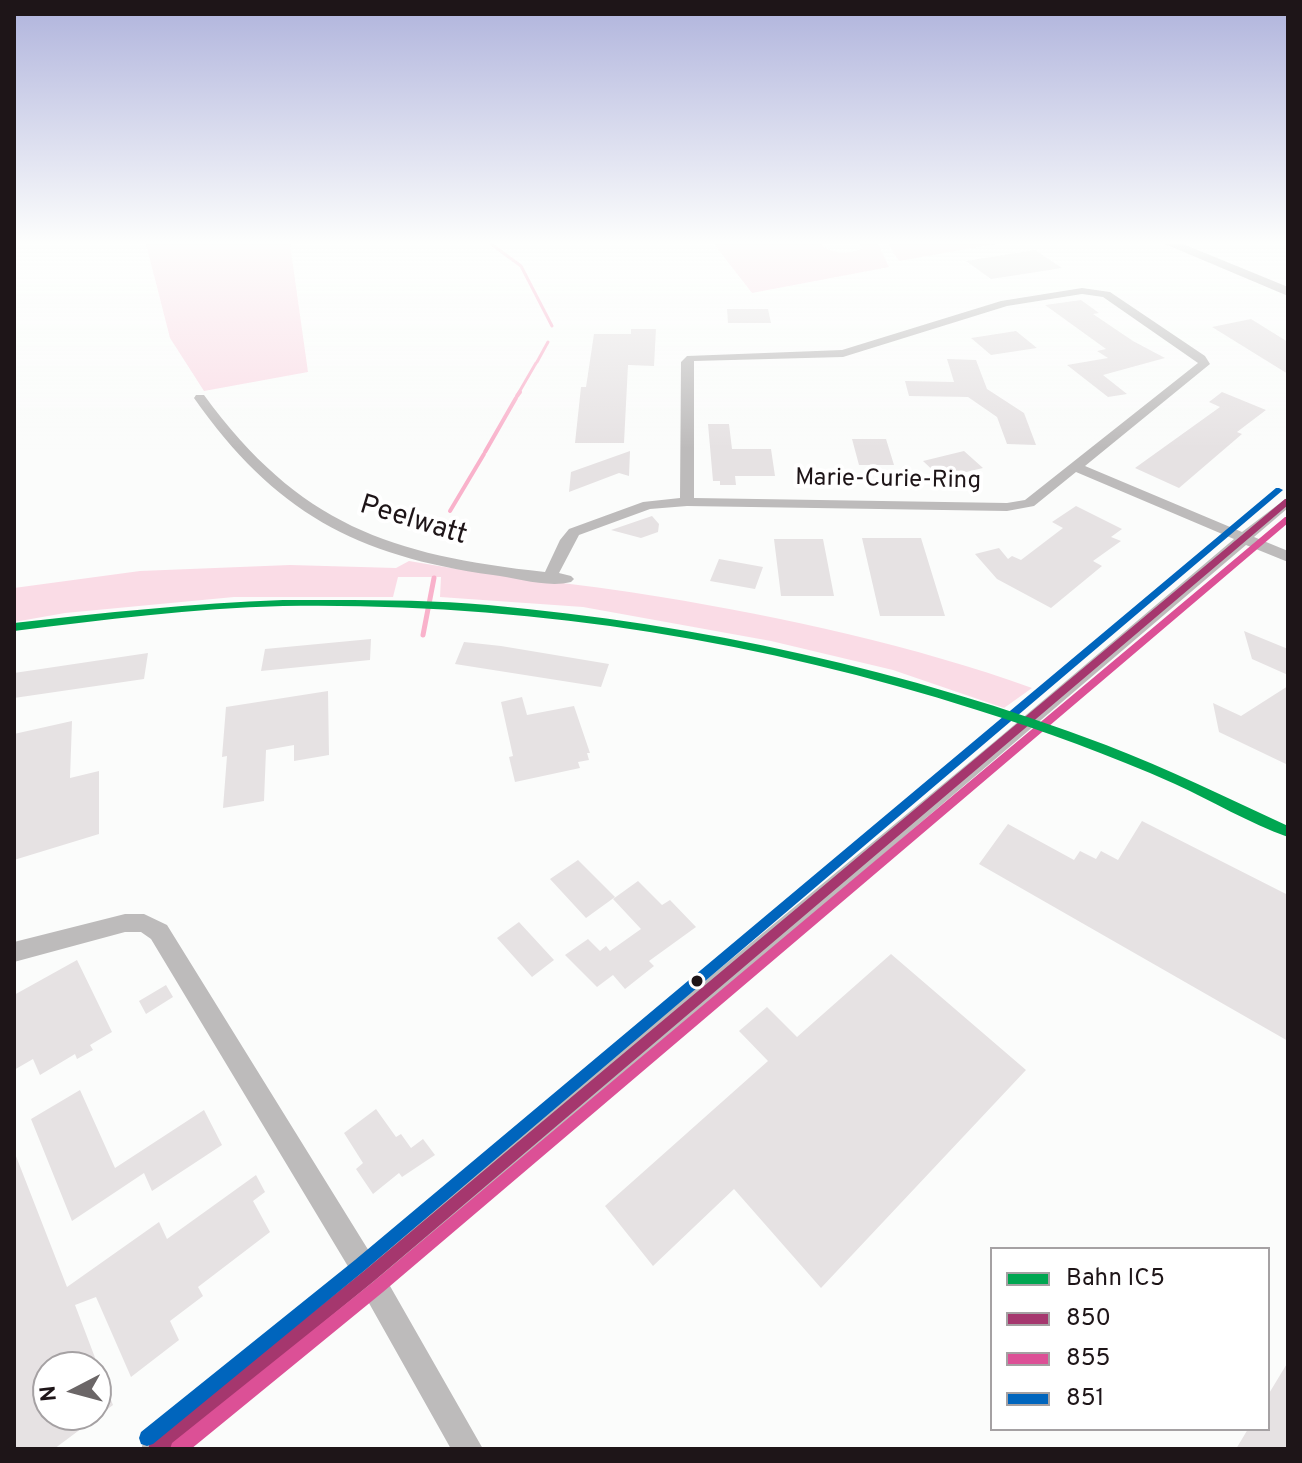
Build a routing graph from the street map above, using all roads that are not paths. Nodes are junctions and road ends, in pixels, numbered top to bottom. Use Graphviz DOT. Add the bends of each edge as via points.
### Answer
graph roads {
  1 [pos="975,312"];
  2 [pos="1130,312"];
  3 [pos="200,398"];
  4 [pos="1074,466"];
  5 [pos="1288,501"];
  6 [pos="687,502"];
  7 [pos="1244,540"];
  8 [pos="1288,557"];
  9 [pos="558,578"];
  10 [pos="14,952"];
  11 [pos="369,1276"];
  12 [pos="156,1449"];
  13 [pos="468,1449"];
  1 -- 6 [label="street, Marie-Curie-Ring" via="843,353 691,358"];
  2 -- 4 [label="street, Marie-Curie-Ring" via="1204,364"];
  3 -- 9 [label="street, Peelwatt" via="260,472 357,536 424,558"];
  4 -- 6 [label="street, Marie-Curie-Ring" via="1029,503 1007,507"];
  4 -- 7 [label="street"];
  5 -- 7 [label="street"];
  6 -- 9 [label="street, Marie-Curie-Ring" via="648,505 574,532"];
  7 -- 8 [label="street"];
  7 -- 11 [label="street"];
  10 -- 11 [label="street" via="125,923 144,923 159,932"];
  11 -- 12 [label="street"];
  11 -- 13 [label="street"];
}
